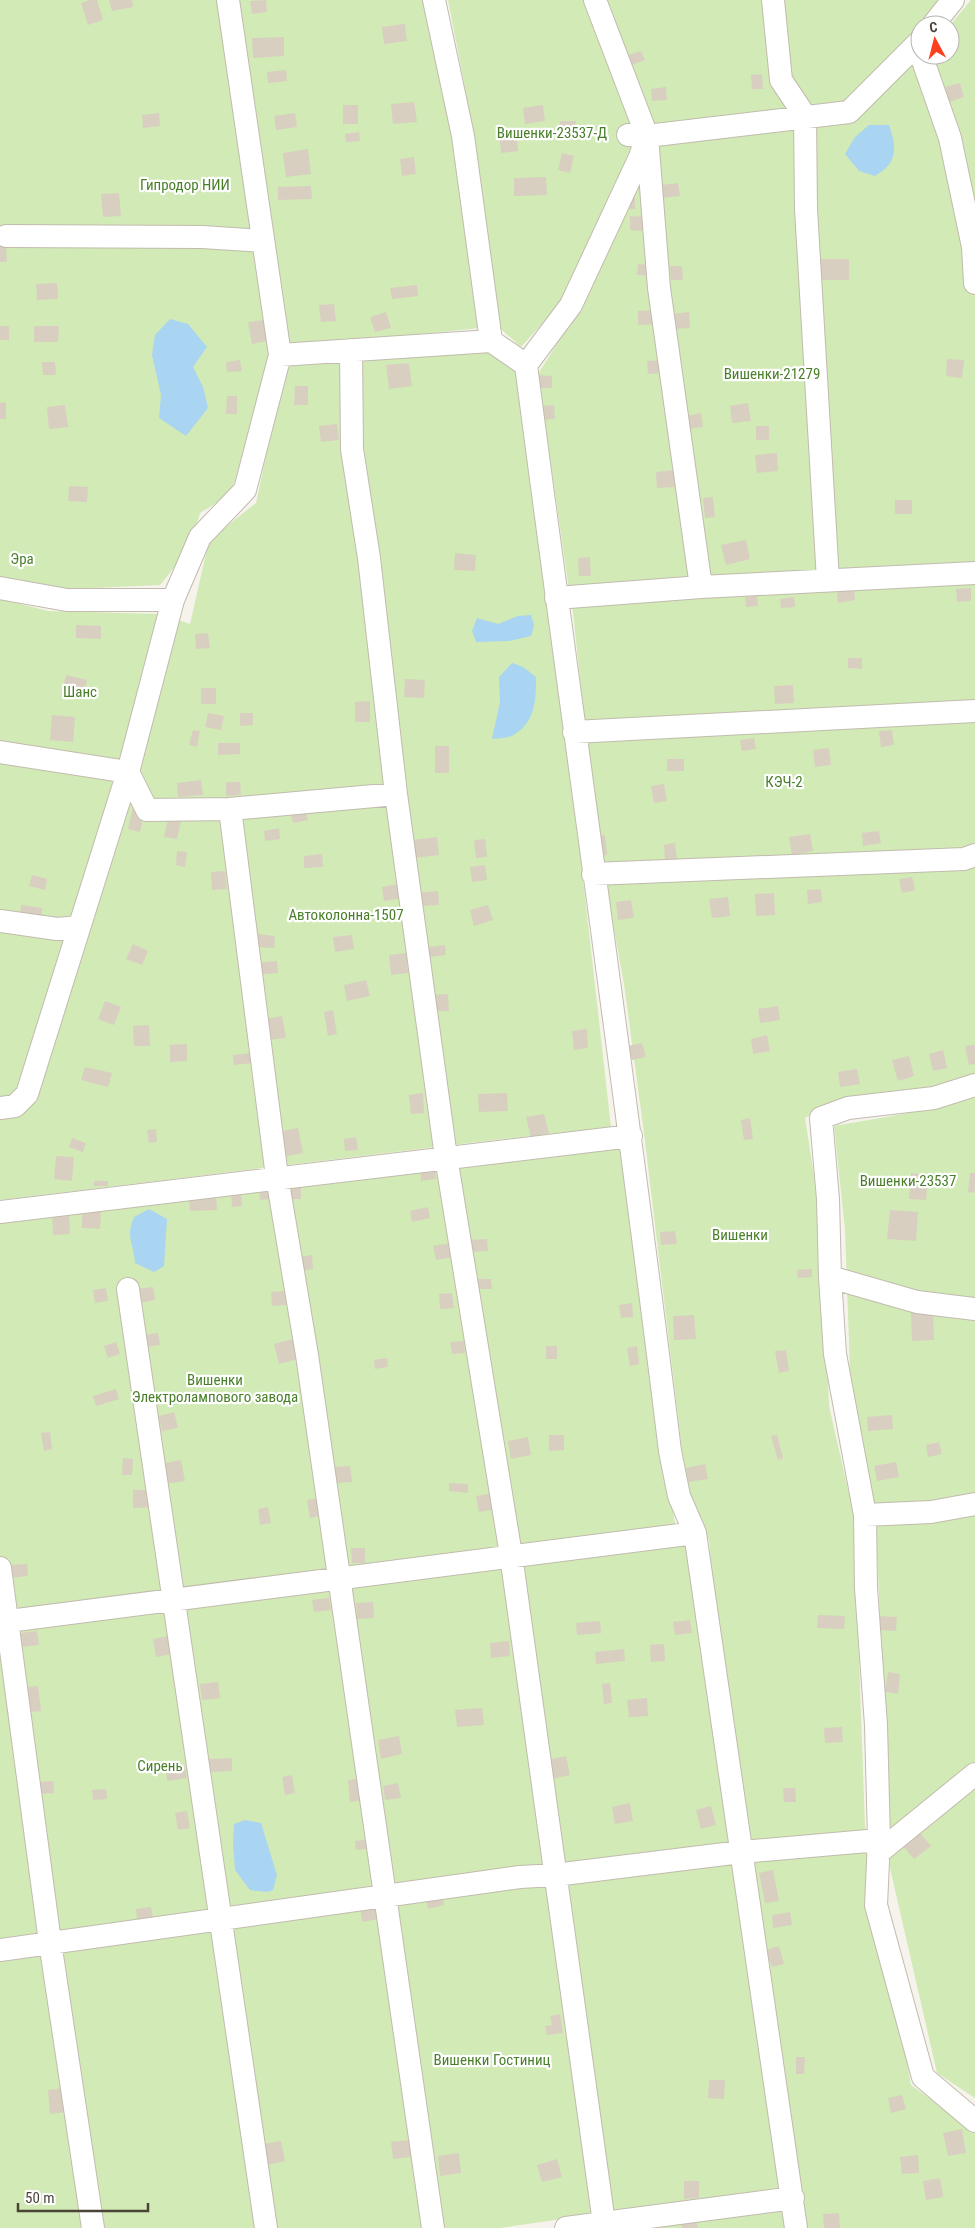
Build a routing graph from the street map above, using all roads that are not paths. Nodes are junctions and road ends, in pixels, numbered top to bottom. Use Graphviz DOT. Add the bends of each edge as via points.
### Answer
graph roads {
  1 [pos="228,0"];
  2 [pos="434,0"];
  3 [pos="595,0"];
  4 [pos="773,0"];
  5 [pos="952,1"];
  6 [pos="941,15"];
  7 [pos="910,57"];
  8 [pos="926,65"];
  9 [pos="805,116"];
  10 [pos="638,136"];
  11 [pos="6,236"];
  12 [pos="263,241"];
  13 [pos="975,283"];
  14 [pos="491,341"];
  15 [pos="351,350"];
  16 [pos="280,355"];
  17 [pos="526,365"];
  18 [pos="975,572"];
  19 [pos="828,580"];
  20 [pos="701,587"];
  21 [pos="0,588"];
  22 [pos="556,598"];
  23 [pos="173,600"];
  24 [pos="975,711"];
  25 [pos="574,732"];
  26 [pos="0,752"];
  27 [pos="128,772"];
  28 [pos="396,794"];
  29 [pos="230,809"];
  30 [pos="975,855"];
  31 [pos="594,874"];
  32 [pos="0,921"];
  33 [pos="79,927"];
  34 [pos="975,1085"];
  35 [pos="0,1108"];
  36 [pos="631,1136"];
  37 [pos="446,1157"];
  38 [pos="277,1177"];
  39 [pos="0,1212"];
  40 [pos="830,1277"];
  41 [pos="128,1289"];
  42 [pos="975,1309"];
  43 [pos="975,1504"];
  44 [pos="865,1514"];
  45 [pos="694,1532"];
  46 [pos="511,1555"];
  47 [pos="0,1568"];
  48 [pos="338,1578"];
  49 [pos="174,1599"];
  50 [pos="4,1621"];
  51 [pos="975,1774"];
  52 [pos="879,1846"];
  53 [pos="741,1852"];
  54 [pos="555,1875"];
  55 [pos="386,1895"];
  56 [pos="222,1918"];
  57 [pos="50,1942"];
  58 [pos="0,1950"];
  59 [pos="975,2120"];
  60 [pos="793,2198"];
  61 [pos="604,2223"];
  62 [pos="93,2228"];
  63 [pos="266,2228"];
  64 [pos="433,2228"];
  65 [pos="566,2228"];
  66 [pos="796,2228"];
  1 -- 12 [label="street"];
  2 -- 14 [label="street" via="463,136"];
  3 -- 10 [label="street"];
  4 -- 9 [label="street" via="781,80"];
  5 -- 6 [label="street"];
  7 -- 9 [label="street" via="849,112"];
  8 -- 13 [label="street" via="950,138 973,247"];
  9 -- 10 [label="street"];
  9 -- 19 [label="street" via="806,208"];
  10 -- 17 [label="street" via="640,157 571,305"];
  10 -- 20 [label="street"];
  11 -- 12 [label="street" via="202,237"];
  12 -- 16 [label="street"];
  14 -- 15 [label="street"];
  14 -- 17 [label="street"];
  15 -- 16 [label="street"];
  15 -- 28 [label="street" via="352,449"];
  16 -- 23 [label="street" via="245,490 200,537"];
  17 -- 22 [label="street"];
  18 -- 19 [label="street"];
  19 -- 20 [label="street"];
  20 -- 22 [label="street"];
  21 -- 23 [label="street" via="67,600"];
  22 -- 25 [label="street"];
  23 -- 27 [label="street"];
  24 -- 25 [label="street"];
  25 -- 31 [label="street"];
  26 -- 27 [label="street"];
  27 -- 29 [label="street" via="147,810"];
  27 -- 33 [label="street"];
  28 -- 29 [label="street"];
  28 -- 37 [label="street"];
  29 -- 38 [label="street"];
  30 -- 31 [label="street" via="964,859"];
  31 -- 36 [label="street"];
  32 -- 33 [label="street" via="57,929"];
  33 -- 35 [label="street" via="27,1094 15,1106"];
  34 -- 40 [label="street" via="934,1098 848,1108 821,1118"];
  36 -- 37 [label="street"];
  36 -- 45 [label="street" via="670,1451 679,1496"];
  37 -- 38 [label="street"];
  37 -- 46 [label="street"];
  38 -- 39 [label="street"];
  38 -- 48 [label="street" via="307,1355"];
  40 -- 42 [label="street" via="918,1302"];
  40 -- 44 [label="street" via="835,1354"];
  41 -- 49 [label="street"];
  43 -- 44 [label="street" via="931,1512"];
  44 -- 52 [label="street"];
  45 -- 46 [label="street"];
  45 -- 53 [label="street"];
  46 -- 48 [label="street"];
  46 -- 54 [label="street"];
  47 -- 50 [label="street"];
  48 -- 49 [label="street"];
  48 -- 55 [label="street"];
  49 -- 50 [label="street"];
  49 -- 56 [label="street"];
  50 -- 57 [label="street"];
  51 -- 52 [label="street"];
  52 -- 53 [label="street"];
  52 -- 59 [label="street" via="876,1905 923,2077"];
  53 -- 54 [label="street"];
  53 -- 60 [label="street"];
  54 -- 55 [label="street"];
  54 -- 61 [label="street"];
  55 -- 56 [label="street"];
  55 -- 64 [label="street"];
  56 -- 57 [label="street"];
  56 -- 63 [label="street"];
  57 -- 58 [label="street"];
  57 -- 62 [label="street"];
  60 -- 61 [label="street"];
  60 -- 66 [label="street"];
  61 -- 65 [label="street"];
}
